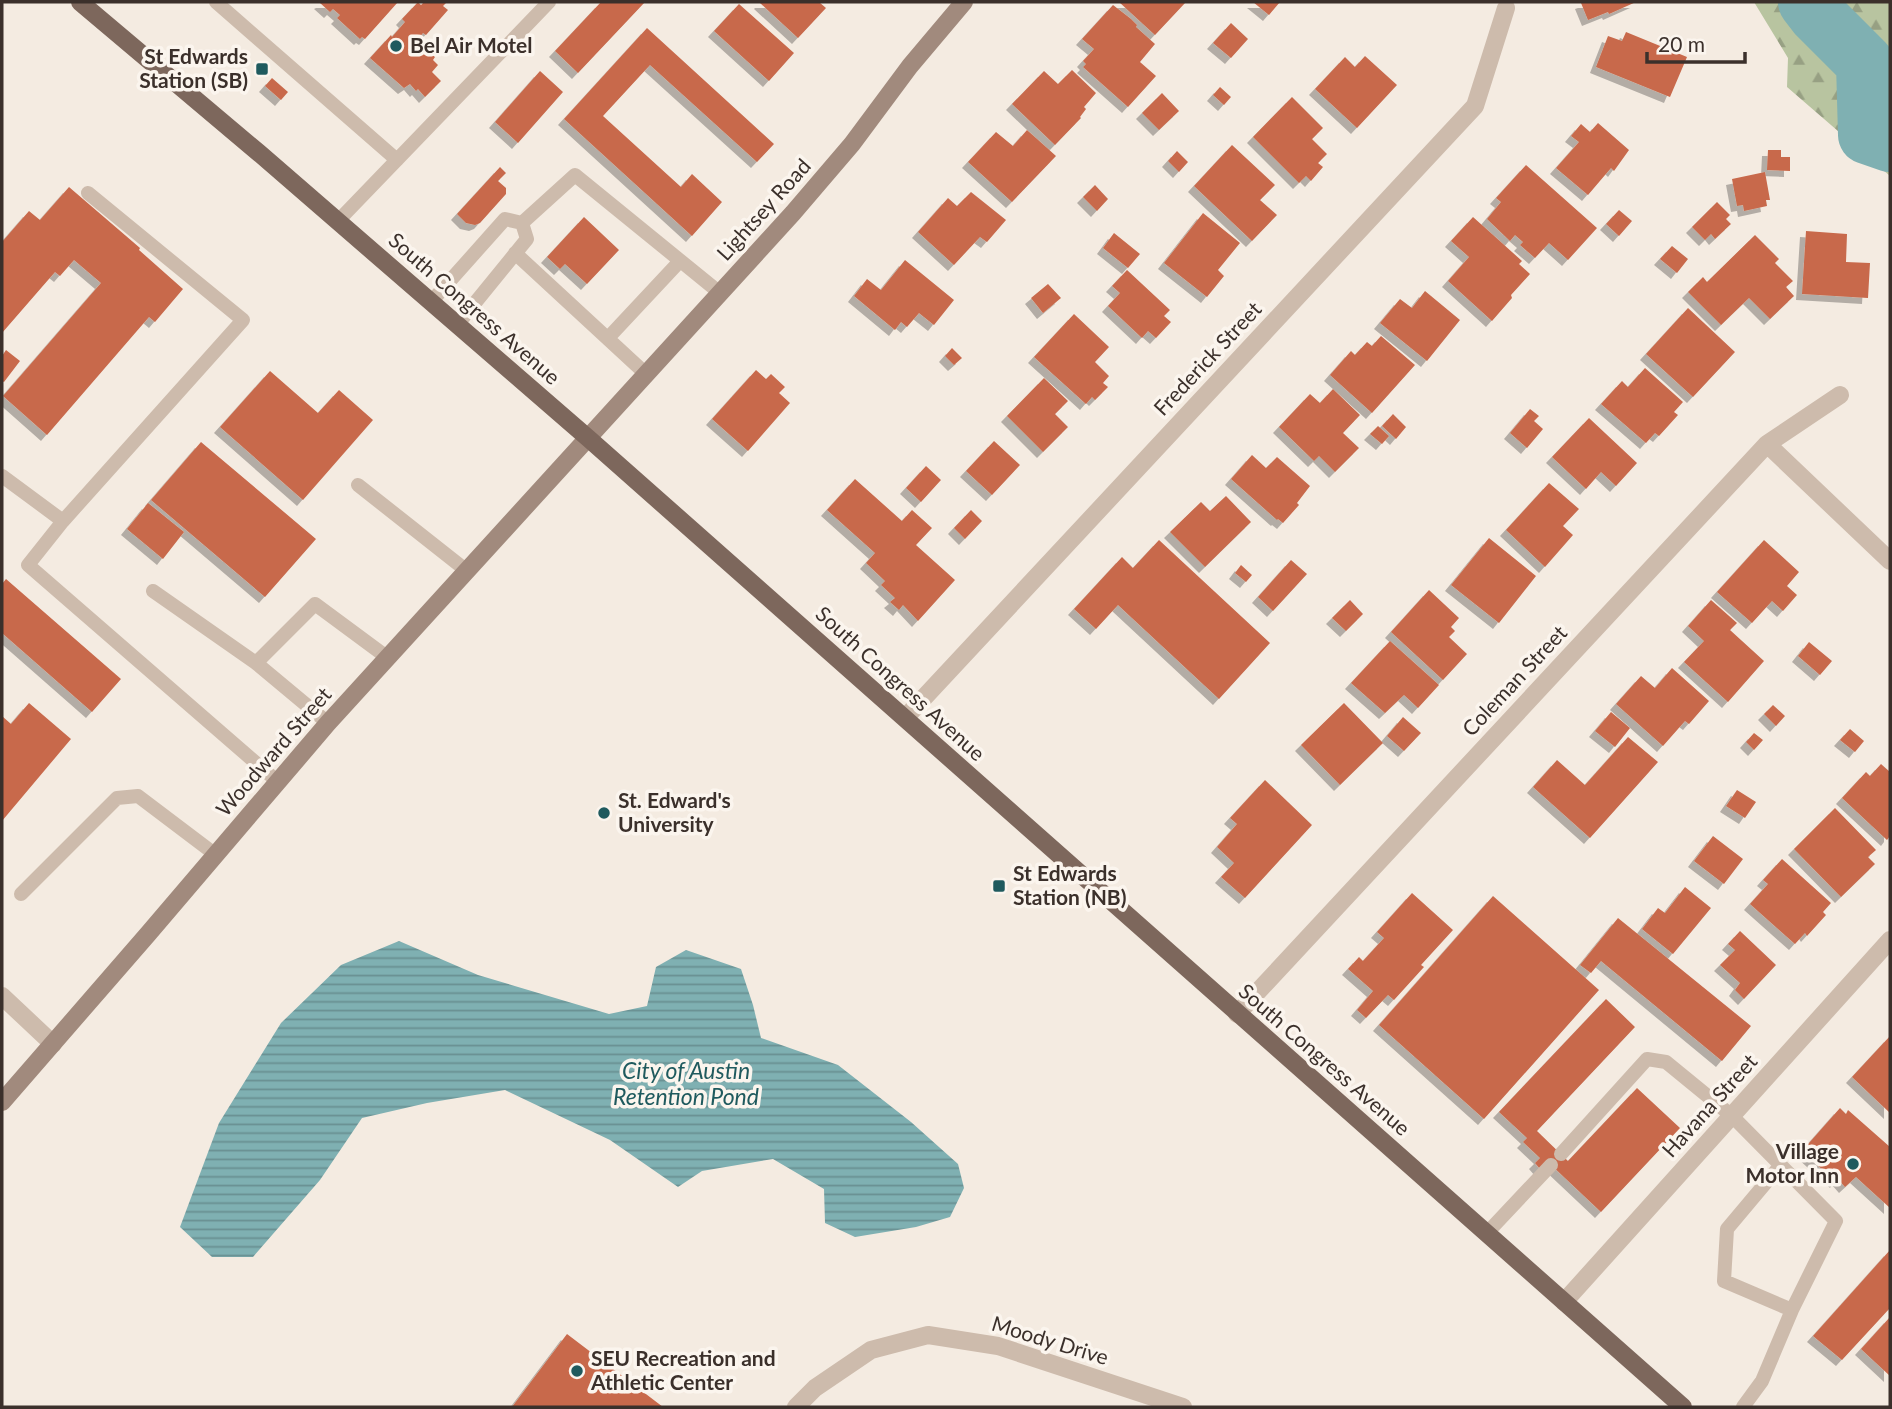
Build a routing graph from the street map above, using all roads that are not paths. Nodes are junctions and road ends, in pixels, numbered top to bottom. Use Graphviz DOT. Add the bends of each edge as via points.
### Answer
graph roads {
  1 [pos="80,2"];
  2 [pos="216,2"];
  3 [pos="549,2"];
  4 [pos="964,2"];
  5 [pos="1506,8"];
  6 [pos="397,160"];
  7 [pos="88,193"];
  8 [pos="338,221"];
  9 [pos="522,223"];
  10 [pos="515,253"];
  11 [pos="680,261"];
  12 [pos="720,293"];
  13 [pos="431,302"];
  14 [pos="457,325"];
  15 [pos="608,338"];
  16 [pos="646,374"];
  17 [pos="1840,395"];
  18 [pos="588,438"];
  19 [pos="1767,444"];
  20 [pos="2,476"];
  21 [pos="358,485"];
  22 [pos="63,521"];
  23 [pos="1890,561"];
  24 [pos="467,570"];
  25 [pos="153,592"];
  26 [pos="388,658"];
  27 [pos="256,663"];
  28 [pos="905,718"];
  29 [pos="328,723"];
  30 [pos="278,782"];
  31 [pos="216,855"];
  32 [pos="21,894"];
  33 [pos="1890,940"];
  34 [pos="2,996"];
  35 [pos="1237,1014"];
  36 [pos="53,1044"];
  37 [pos="2,1102"];
  38 [pos="1731,1116"];
  39 [pos="1780,1166"];
  40 [pos="1486,1234"];
  41 [pos="1564,1302"];
  42 [pos="1792,1310"];
  43 [pos="796,1407"];
  44 [pos="1183,1407"];
  45 [pos="1683,1407"];
  46 [pos="1743,1407"];
  1 -- 8 [label="main road, South Congress Avenue"];
  2 -- 6 [label="lane"];
  3 -- 6 [label="lane"];
  4 -- 12 [label="street, Lightsey Road" via="852,144"];
  5 -- 28 [label="street, Frederick Street" via="1475,106"];
  6 -- 8 [label="lane"];
  7 -- 22 [label="lane" via="243,320"];
  8 -- 13 [label="main road, South Congress Avenue"];
  9 -- 10 [label="lane" via="527,239"];
  9 -- 11 [label="lane" via="575,175"];
  9 -- 13 [label="lane" via="505,219"];
  10 -- 14 [label="lane"];
  10 -- 15 [label="lane"];
  11 -- 12 [label="lane"];
  11 -- 15 [label="lane"];
  12 -- 16 [label="street, Lightsey Road"];
  13 -- 14 [label="main road, South Congress Avenue"];
  14 -- 18 [label="main road, South Congress Avenue"];
  15 -- 16 [label="lane"];
  16 -- 18 [label="street, Lightsey Road"];
  17 -- 19 [label="street, Coleman Street"];
  18 -- 24 [label="street, Woodward Street"];
  18 -- 28 [label="main road, South Congress Avenue"];
  19 -- 23 [label="street"];
  19 -- 35 [label="street, Coleman Street"];
  20 -- 22 [label="lane"];
  21 -- 24 [label="lane"];
  22 -- 30 [label="lane" via="28,565"];
  24 -- 26 [label="street, Woodward Street"];
  25 -- 27 [label="lane"];
  26 -- 27 [label="lane" via="315,604"];
  26 -- 29 [label="street, Woodward Street"];
  27 -- 29 [label="lane"];
  28 -- 35 [label="main road, South Congress Avenue"];
  29 -- 30 [label="street, Woodward Street"];
  30 -- 31 [label="street, Woodward Street"];
  31 -- 32 [label="lane" via="138,796 117,798"];
  31 -- 36 [label="street, Woodward Street"];
  33 -- 38 [label="street, Havana Street"];
  34 -- 36 [label="street"];
  35 -- 40 [label="main road, South Congress Avenue"];
  36 -- 37 [label="street, Woodward Street"];
  38 -- 39 [label="lane"];
  38 -- 40 [label="lane" via="1666,1062 1647,1059"];
  38 -- 41 [label="street, Havana Street"];
  39 -- 42 [label="lane" via="1836,1221"];
  39 -- 42 [label="lane" via="1727,1229 1724,1281"];
  40 -- 41 [label="main road, South Congress Avenue"];
  41 -- 45 [label="main road, South Congress Avenue"];
  42 -- 46 [label="lane" via="1762,1381"];
  43 -- 44 [label="street, Moody Drive" via="814,1388 871,1350 928,1335 998,1346"];
}
